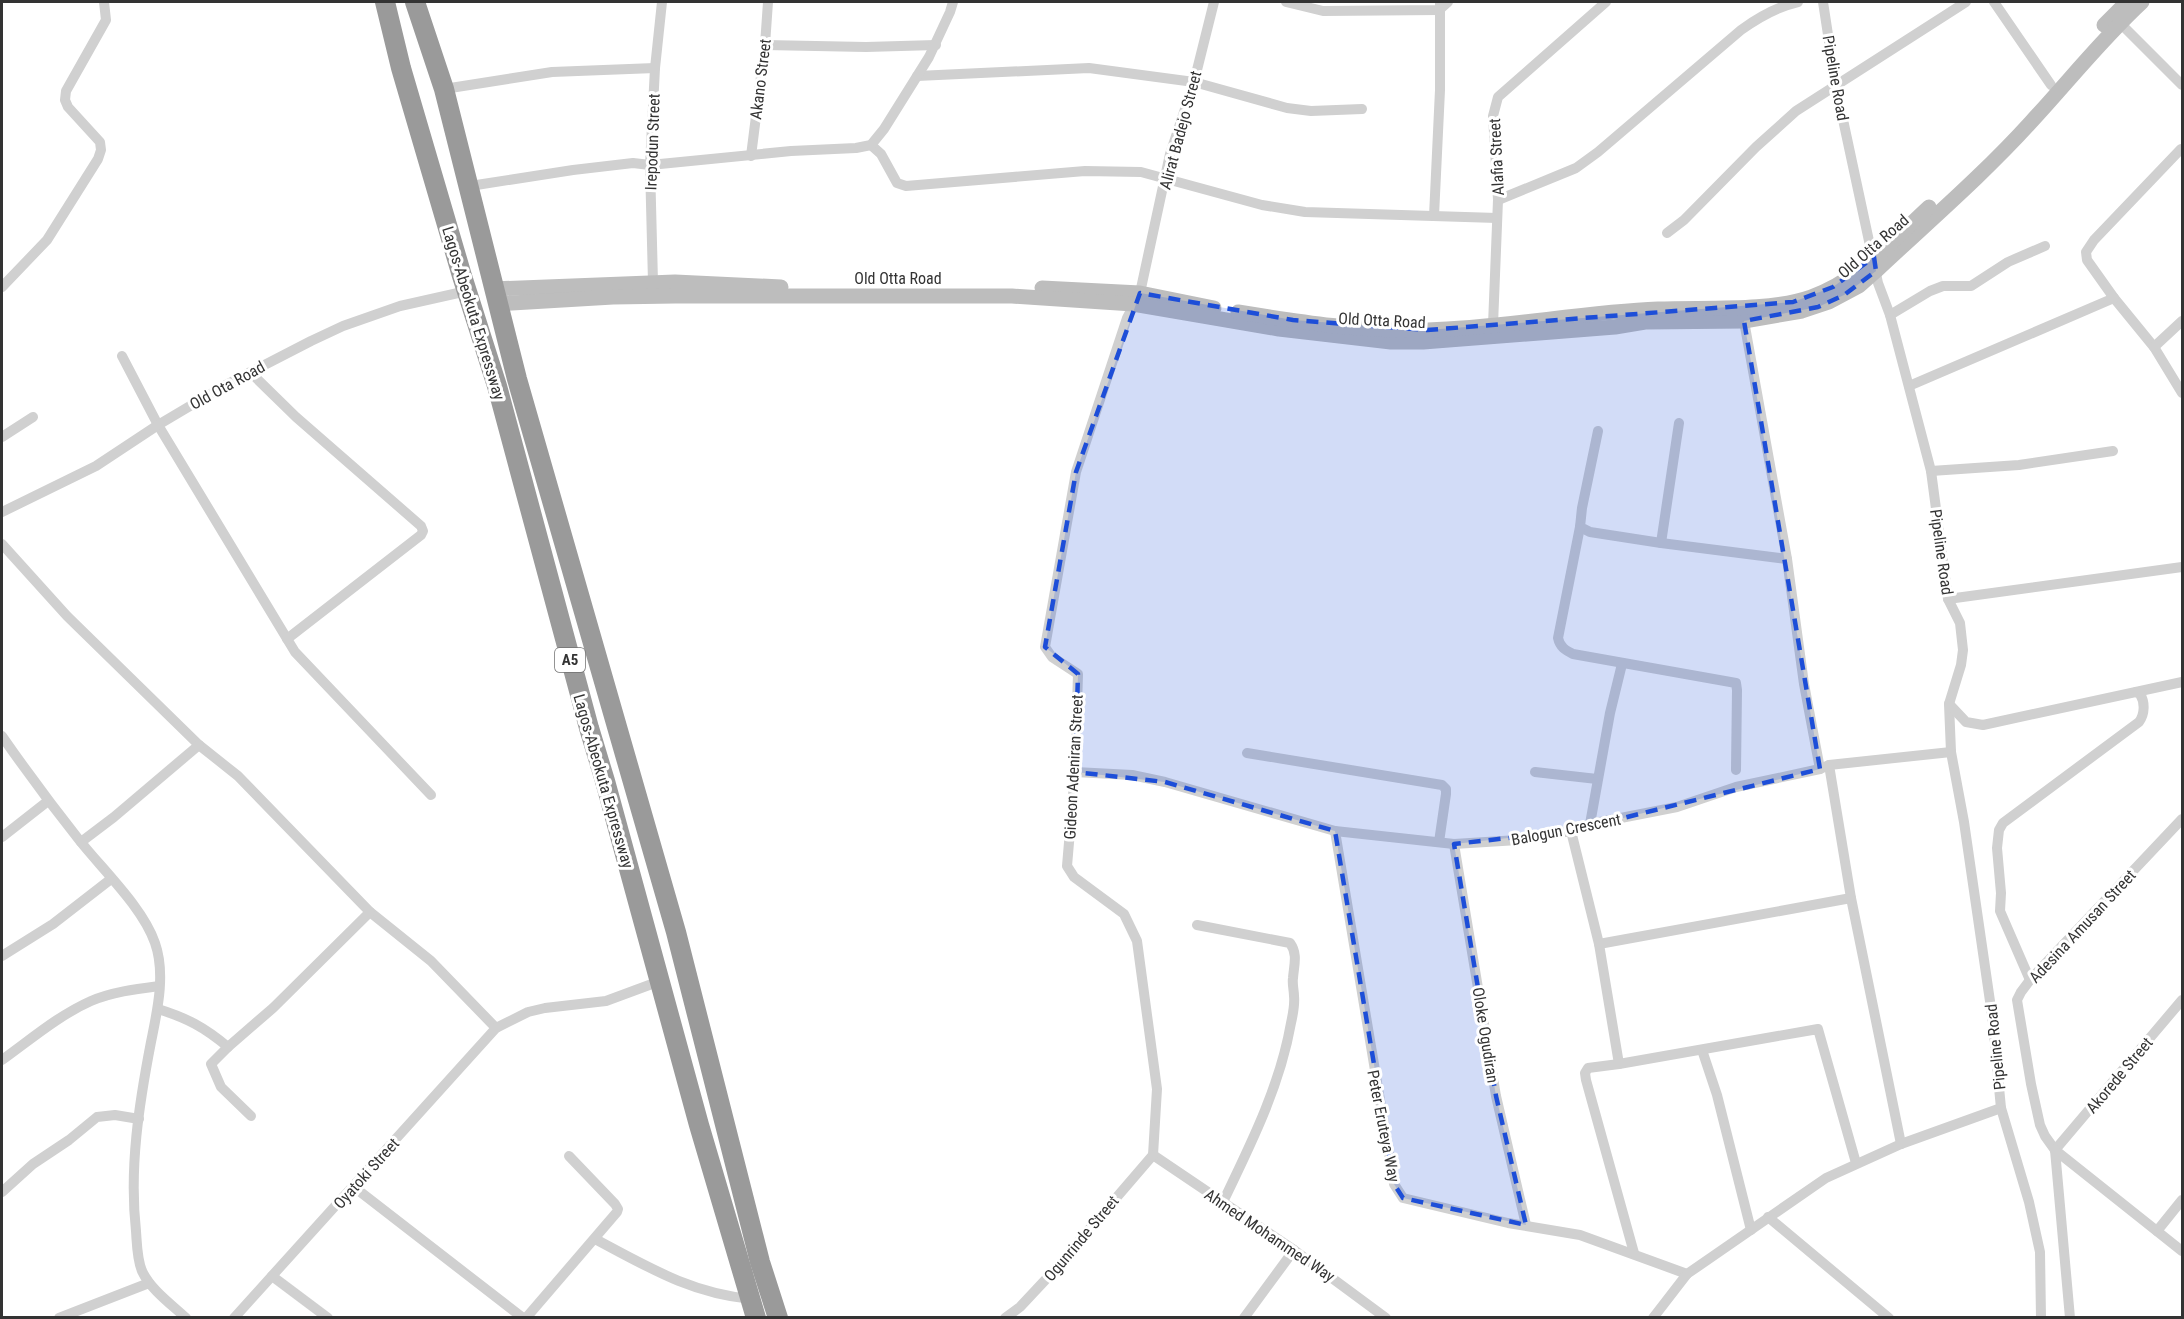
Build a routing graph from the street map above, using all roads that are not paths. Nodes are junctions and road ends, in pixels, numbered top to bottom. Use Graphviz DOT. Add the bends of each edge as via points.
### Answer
graph roads {
  1 [pos="104,2"];
  2 [pos="385,2"];
  3 [pos="415,2"];
  4 [pos="662,2"];
  5 [pos="768,2"];
  6 [pos="953,2"];
  7 [pos="1214,2"];
  8 [pos="1286,2"];
  9 [pos="1448,2"];
  10 [pos="1606,2"];
  11 [pos="1798,2"];
  12 [pos="1823,2"];
  13 [pos="1966,2"];
  14 [pos="1994,2"];
  15 [pos="2127,2"];
  16 [pos="2142,2"];
  17 [pos="1323,6"];
  18 [pos="1439,6"];
  19 [pos="2120,23"];
  20 [pos="765,45"];
  21 [pos="936,45"];
  22 [pos="655,68"];
  23 [pos="917,76"];
  24 [pos="1194,82"];
  25 [pos="2051,85"];
  26 [pos="2182,85"];
  27 [pos="1836,87"];
  28 [pos="444,89"];
  29 [pos="1362,109"];
  30 [pos="871,145"];
  31 [pos="2181,149"];
  32 [pos="751,156"];
  33 [pos="650,165"];
  34 [pos="1166,180"];
  35 [pos="470,186"];
  36 [pos="1498,200"];
  37 [pos="1434,216"];
  38 [pos="1497,218"];
  39 [pos="1667,233"];
  40 [pos="2045,246"];
  41 [pos="1875,264"];
  42 [pos="652,282"];
  43 [pos="2,287"];
  44 [pos="467,291"];
  45 [pos="495,297"];
  46 [pos="2114,298"];
  47 [pos="1137,299"];
  48 [pos="1890,315"];
  49 [pos="1744,321"];
  50 [pos="2182,321"];
  51 [pos="1493,325"];
  52 [pos="2154,347"];
  53 [pos="122,356"];
  54 [pos="250,372"];
  55 [pos="1909,386"];
  56 [pos="2182,393"];
  57 [pos="33,417"];
  58 [pos="1679,423"];
  59 [pos="158,425"];
  60 [pos="1598,431"];
  61 [pos="2,436"];
  62 [pos="2113,451"];
  63 [pos="1931,471"];
  64 [pos="2,512"];
  65 [pos="1580,527"];
  66 [pos="1661,543"];
  67 [pos="2,544"];
  68 [pos="1787,559"];
  69 [pos="2182,567"];
  70 [pos="1948,599"];
  71 [pos="287,639"];
  72 [pos="1622,664"];
  73 [pos="2182,682"];
  74 [pos="2136,692"];
  75 [pos="1949,704"];
  76 [pos="2,736"];
  77 [pos="199,745"];
  78 [pos="1950,752"];
  79 [pos="1247,753"];
  80 [pos="1825,767"];
  81 [pos="1736,770"];
  82 [pos="1075,772"];
  83 [pos="1535,772"];
  84 [pos="1598,779"];
  85 [pos="431,795"];
  86 [pos="48,801"];
  87 [pos="2182,819"];
  88 [pos="1590,824"];
  89 [pos="1335,831"];
  90 [pos="1571,831"];
  91 [pos="2,837"];
  92 [pos="81,842"];
  93 [pos="1439,842"];
  94 [pos="1454,844"];
  95 [pos="111,879"];
  96 [pos="1851,898"];
  97 [pos="370,912"];
  98 [pos="1197,925"];
  99 [pos="1599,944"];
  100 [pos="2,956"];
  101 [pos="2030,980"];
  102 [pos="660,981"];
  103 [pos="159,986"];
  104 [pos="2182,1000"];
  105 [pos="158,1009"];
  106 [pos="496,1028"];
  107 [pos="228,1047"];
  108 [pos="1702,1050"];
  109 [pos="2,1060"];
  110 [pos="1619,1065"];
  111 [pos="2001,1108"];
  112 [pos="251,1116"];
  113 [pos="139,1119"];
  114 [pos="1901,1144"];
  115 [pos="2055,1150"];
  116 [pos="1153,1155"];
  117 [pos="569,1156"];
  118 [pos="1856,1163"];
  119 [pos="354,1187"];
  120 [pos="2,1192"];
  121 [pos="2182,1200"];
  122 [pos="1223,1202"];
  123 [pos="1768,1217"];
  124 [pos="1526,1225"];
  125 [pos="1751,1230"];
  126 [pos="2157,1231"];
  127 [pos="595,1239"];
  128 [pos="1294,1250"];
  129 [pos="2182,1251"];
  130 [pos="1634,1253"];
  131 [pos="1687,1274"];
  132 [pos="272,1276"];
  133 [pos="149,1283"];
  134 [pos="753,1308"];
  135 [pos="59,1317"];
  136 [pos="186,1317"];
  137 [pos="234,1317"];
  138 [pos="328,1317"];
  139 [pos="524,1317"];
  140 [pos="778,1317"];
  141 [pos="1005,1317"];
  142 [pos="1244,1317"];
  143 [pos="1386,1317"];
  144 [pos="1653,1317"];
  145 [pos="1889,1317"];
  146 [pos="2041,1317"];
  147 [pos="2070,1317"];
  1 -- 43 [label="street" via="106,20 66,91 65,100 100,142 98,159 46,240"];
  2 -- 44 [label="highway, Lagos-Abeokuta Expressway / A5"];
  3 -- 28 [label="highway, Lagos-Abeokuta Expressway / A5"];
  4 -- 22 [label="street, Irepodun Street"];
  5 -- 20 [label="street, Akano Street"];
  6 -- 21 [label="street"];
  7 -- 24 [label="street, Alirat Badejo Street"];
  8 -- 17 [label="street"];
  9 -- 18 [label="street"];
  10 -- 36 [label="street, Alafia Street" via="1498,97 1493,116"];
  11 -- 36 [label="street" via="1779,6 1741,30 1576,168"];
  12 -- 27 [label="street, Pipeline Road"];
  13 -- 27 [label="street"];
  14 -- 25 [label="street"];
  15 -- 25 [label="main road, Old Otta Road"];
  16 -- 19 [label="main road, Old Otta Road"];
  17 -- 18 [label="street"];
  18 -- 37 [label="street"];
  19 -- 26 [label="street"];
  19 -- 41 [label="main road, Old Otta Road" via="2023,131"];
  20 -- 21 [label="street"];
  20 -- 32 [label="street, Akano Street"];
  21 -- 23 [label="street"];
  22 -- 28 [label="street" via="552,72"];
  22 -- 33 [label="street, Irepodun Street"];
  23 -- 24 [label="street" via="1082,68"];
  23 -- 30 [label="street"];
  24 -- 29 [label="street" via="1287,108"];
  24 -- 34 [label="street, Alirat Badejo Street" via="1170,154"];
  25 -- 41 [label="main road, Old Otta Road"];
  27 -- 39 [label="street" via="1782,122"];
  27 -- 41 [label="street, Pipeline Road"];
  28 -- 35 [label="highway, Lagos-Abeokuta Expressway / A5"];
  30 -- 32 [label="street"];
  30 -- 34 [label="street" via="881,154 897,183 906,186 1085,171 1141,172"];
  31 -- 46 [label="street" via="2086,252"];
  32 -- 33 [label="street"];
  33 -- 35 [label="street" via="633,163"];
  33 -- 42 [label="street, Irepodun Street"];
  34 -- 37 [label="street" via="1305,212"];
  34 -- 47 [label="street, Alirat Badejo Street"];
  35 -- 45 [label="highway, Lagos-Abeokuta Expressway / A5"];
  36 -- 38 [label="street, Alafia Street"];
  37 -- 38 [label="street"];
  38 -- 51 [label="street, Alafia Street"];
  40 -- 48 [label="street" via="2008,262 1971,286 1943,286"];
  41 -- 48 [label="street, Pipeline Road"];
  41 -- 49 [label="main road, Old Otta Road" via="1859,286 1829,302"];
  41 -- 51 [label="main road, Old Otta Road" via="1812,297 1793,302 1657,309"];
  42 -- 45 [label="main road"];
  42 -- 47 [label="main road" via="801,288 1013,286"];
  44 -- 54 [label="street, Old Ota Road" via="399,306 343,326"];
  44 -- 102 [label="highway, Lagos-Abeokuta Expressway / A5" via="497,386"];
  45 -- 47 [label="main road, Old Otta Road"];
  45 -- 140 [label="highway, Lagos-Abeokuta Expressway / A5" via="676,932 760,1262"];
  46 -- 52 [label="street"];
  46 -- 55 [label="street"];
  47 -- 49 [label="main road, Old Otta Road" via="1279,329 1391,342 1489,338 1645,322"];
  47 -- 51 [label="main road, Old Otta Road" via="1369,328 1427,330"];
  47 -- 82 [label="street, Gideon Adeniran Street" via="1077,472 1045,647 1052,657 1078,674"];
  48 -- 55 [label="street, Pipeline Road"];
  49 -- 68 [label="street"];
  50 -- 52 [label="street"];
  52 -- 56 [label="street"];
  53 -- 59 [label="street"];
  54 -- 59 [label="street, Old Ota Road"];
  54 -- 71 [label="street" via="421,525 423,531"];
  55 -- 63 [label="street, Pipeline Road"];
  57 -- 61 [label="street"];
  58 -- 66 [label="street"];
  59 -- 64 [label="street, Old Ota Road" via="96,466"];
  59 -- 71 [label="street"];
  60 -- 65 [label="street"];
  62 -- 63 [label="street" via="2019,465"];
  63 -- 70 [label="street, Pipeline Road"];
  65 -- 66 [label="street"];
  65 -- 72 [label="street" via="1558,638 1565,650 1573,654"];
  66 -- 68 [label="street"];
  67 -- 77 [label="street" via="68,616"];
  68 -- 80 [label="street" via="1804,684"];
  69 -- 70 [label="street"];
  70 -- 75 [label="street, Pipeline Road" via="1960,623 1963,650"];
  71 -- 85 [label="street" via="312,671"];
  72 -- 81 [label="street" via="1736,683"];
  72 -- 84 [label="street"];
  73 -- 74 [label="street"];
  74 -- 75 [label="street" via="1983,725 1966,722"];
  74 -- 101 [label="street" via="2144,703 2139,722 2003,823 1999,830 2000,910"];
  75 -- 78 [label="street, Pipeline Road"];
  76 -- 86 [label="street"];
  77 -- 92 [label="street"];
  77 -- 97 [label="street" via="252,790"];
  78 -- 80 [label="street, Balogun Crescent"];
  78 -- 111 [label="street, Pipeline Road" via="1992,1015"];
  79 -- 93 [label="street" via="1442,785 1446,794"];
  80 -- 88 [label="street, Balogun Crescent" via="1736,787 1677,807"];
  80 -- 96 [label="street"];
  82 -- 89 [label="street, Balogun Crescent" via="1132,775 1165,782"];
  82 -- 116 [label="street, Gideon Adeniran Street" via="1067,866 1074,877 1124,914 1137,941 1157,1089"];
  83 -- 84 [label="street"];
  84 -- 88 [label="street"];
  86 -- 91 [label="street"];
  86 -- 92 [label="street"];
  87 -- 101 [label="street, Adesina Amusan Street"];
  88 -- 90 [label="street, Balogun Crescent"];
  89 -- 93 [label="street, Balogun Crescent"];
  89 -- 124 [label="street, Peter Eruteya Way" via="1394,1184 1403,1198"];
  90 -- 94 [label="street, Balogun Crescent" via="1518,840"];
  90 -- 99 [label="street"];
  92 -- 95 [label="street"];
  93 -- 94 [label="street, Balogun Crescent"];
  94 -- 124 [label="street, Oloke Ogudiran" via="1496,1096"];
  95 -- 100 [label="street" via="61,918"];
  95 -- 103 [label="street" via="140,914 156,944"];
  96 -- 99 [label="street"];
  96 -- 114 [label="street"];
  97 -- 106 [label="street" via="431,961"];
  97 -- 107 [label="street"];
  98 -- 122 [label="street" via="1290,943 1296,962 1291,1025 1278,1074 1258,1129"];
  99 -- 110 [label="street"];
  101 -- 115 [label="street, Adesina Amusan Street" via="2017,1000 2018,1009 2040,1125"];
  102 -- 106 [label="street" via="606,1001 528,1012"];
  102 -- 134 [label="highway, Lagos-Abeokuta Expressway / A5"];
  103 -- 105 [label="street"];
  103 -- 109 [label="street" via="90,1001"];
  104 -- 115 [label="street, Akorede Street"];
  105 -- 107 [label="street" via="194,1022"];
  105 -- 113 [label="street"];
  106 -- 119 [label="street, Oyatoki Street"];
  107 -- 112 [label="street" via="211,1064 221,1087"];
  108 -- 110 [label="street"];
  108 -- 118 [label="street" via="1818,1029"];
  108 -- 125 [label="street"];
  110 -- 130 [label="street" via="1588,1068 1585,1073"];
  111 -- 114 [label="street"];
  111 -- 146 [label="street, Pipeline Road" via="2040,1252"];
  113 -- 120 [label="street" via="97,1117"];
  113 -- 133 [label="street" via="133,1208 139,1264"];
  114 -- 118 [label="street"];
  115 -- 126 [label="street"];
  115 -- 147 [label="street"];
  116 -- 122 [label="street, Ahmed Mohammed Way"];
  116 -- 141 [label="street, Ogunrinde Street" via="1049,1276"];
  117 -- 127 [label="street" via="618,1209"];
  118 -- 123 [label="street"];
  119 -- 132 [label="street, Oyatoki Street"];
  119 -- 139 [label="street"];
  121 -- 126 [label="street"];
  122 -- 128 [label="street, Ahmed Mohammed Way"];
  123 -- 125 [label="street"];
  123 -- 145 [label="street"];
  124 -- 130 [label="street, Peter Eruteya Way" via="1580,1235"];
  125 -- 131 [label="street"];
  126 -- 129 [label="street"];
  127 -- 134 [label="street" via="689,1286"];
  127 -- 139 [label="street"];
  128 -- 142 [label="street"];
  128 -- 143 [label="street, Ahmed Mohammed Way"];
  130 -- 131 [label="street, Peter Eruteya Way"];
  131 -- 144 [label="street"];
  132 -- 137 [label="street, Oyatoki Street"];
  132 -- 138 [label="street"];
  133 -- 135 [label="street"];
  133 -- 136 [label="street"];
}
